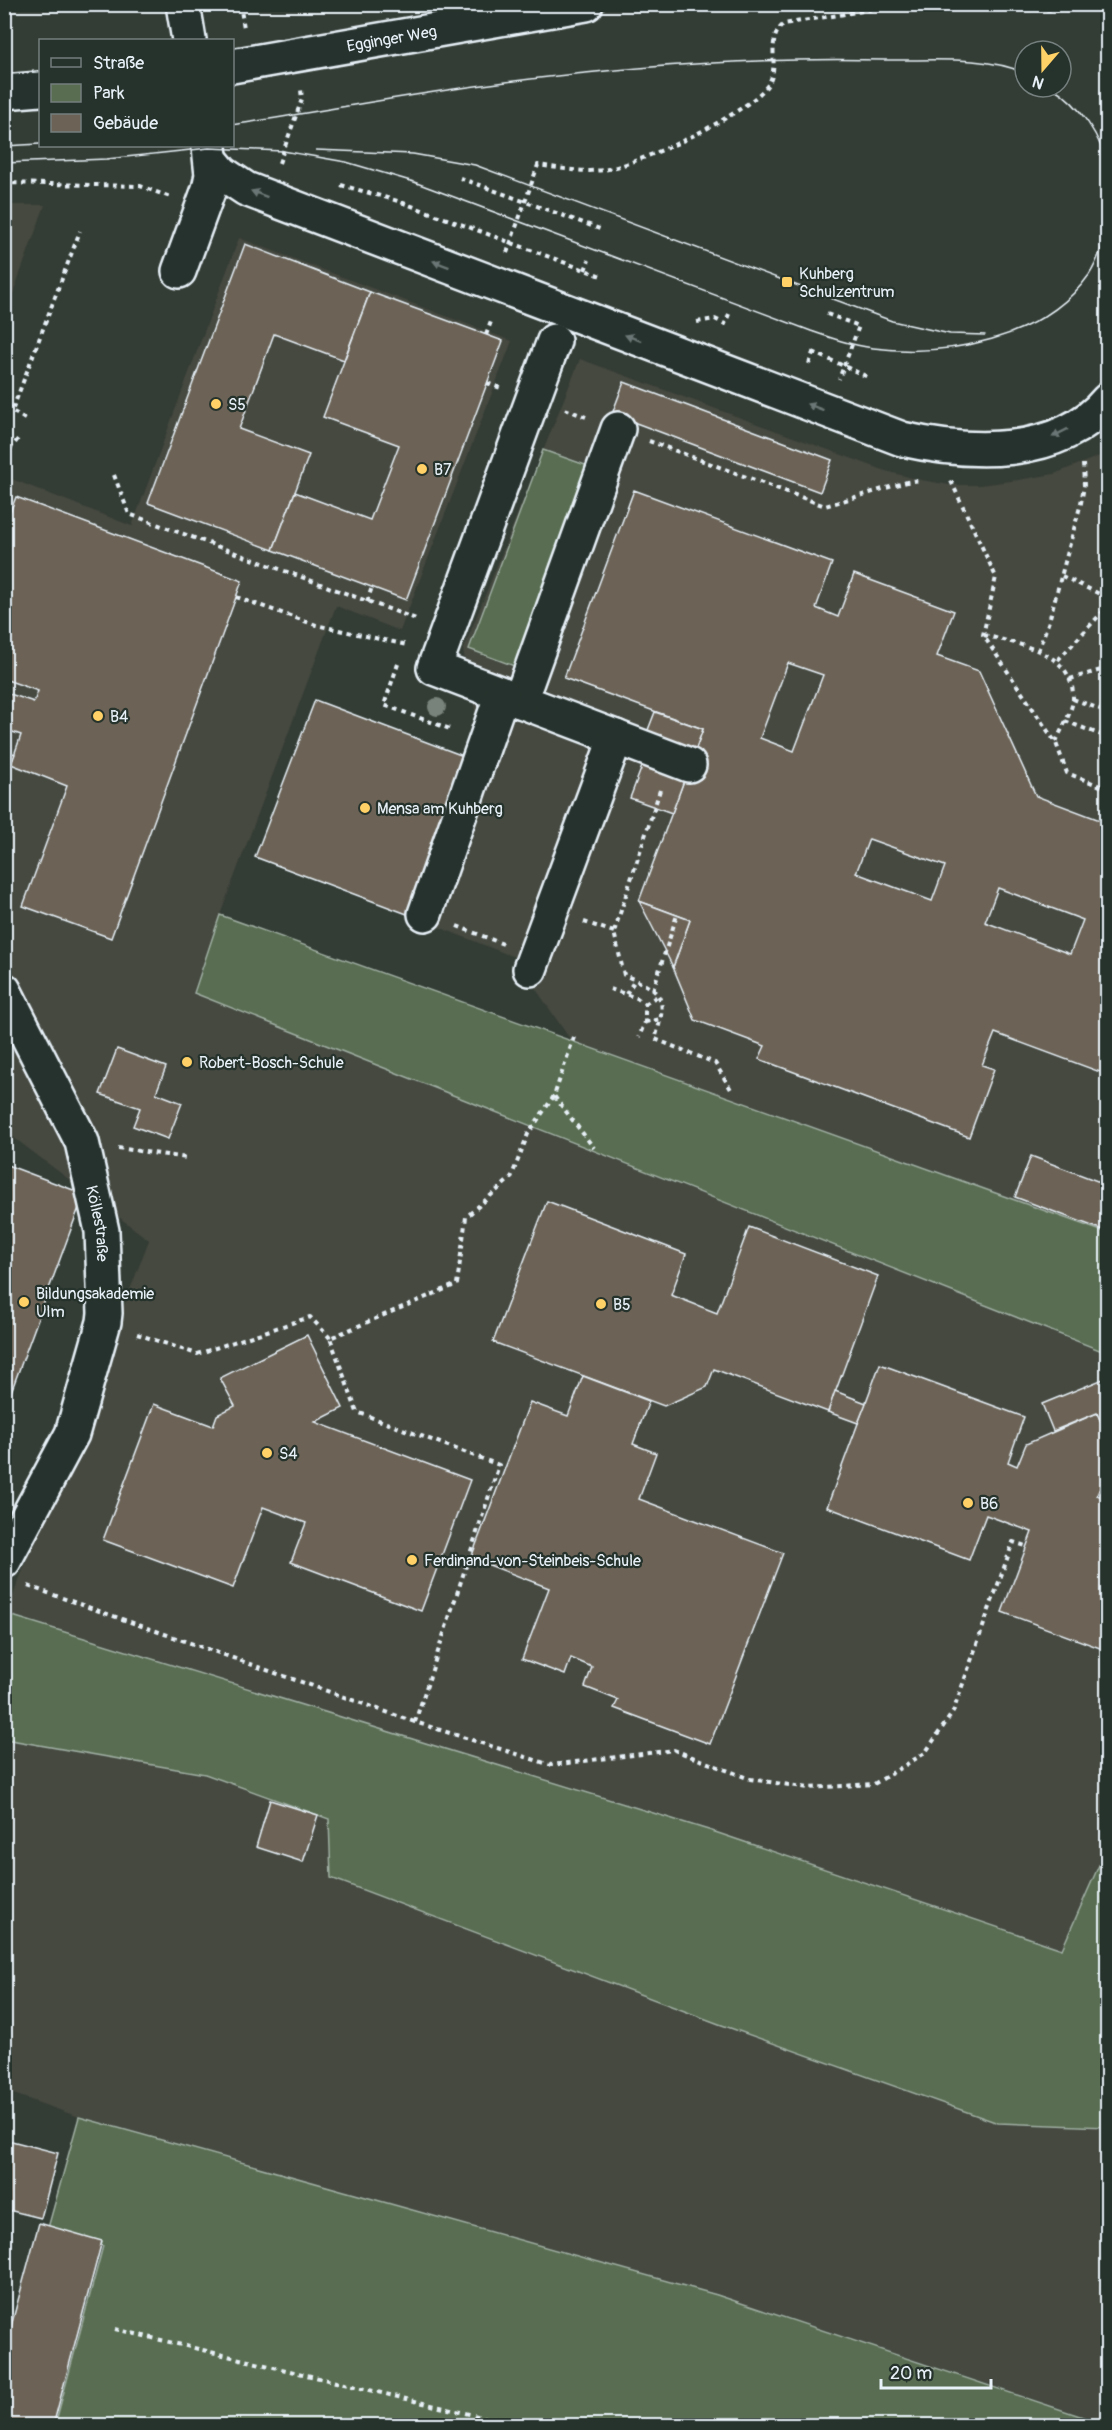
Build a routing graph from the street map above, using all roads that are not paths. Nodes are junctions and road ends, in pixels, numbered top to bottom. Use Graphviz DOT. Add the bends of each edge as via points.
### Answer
graph roads {
  1 [pos="183,4"];
  2 [pos="586,4"];
  3 [pos="189,39"];
  4 [pos="234,66"];
  5 [pos="39,89"];
  6 [pos="4,92"];
  7 [pos="210,153"];
  8 [pos="179,271"];
  9 [pos="554,341"];
  10 [pos="1107,400"];
  11 [pos="618,429"];
  12 [pos="511,698"];
  13 [pos="616,737"];
  14 [pos="689,765"];
  15 [pos="425,914"];
  16 [pos="530,969"];
  17 [pos="4,990"];
  18 [pos="12,1573"];
  1 -- 3 [label="street"];
  2 -- 4 [label="street, Egginger Weg"];
  5 -- 6 [label="street"];
  7 -- 8 [label="street" via="212,176"];
  10 -- 7 [label="street, one-way" via="1079,424 1052,438 1023,444 975,449 902,439 267,197 233,182 222,173"];
  9 -- 12 [label="street" via="434,668"];
  11 -- 12 [label="street"];
  12 -- 13 [label="street"];
  12 -- 15 [label="street" via="485,741"];
  13 -- 14 [label="street"];
  13 -- 16 [label="street"];
  17 -- 18 [label="street, Köllestraße" via="82,1142 102,1231 104,1323 72,1434"];
}
